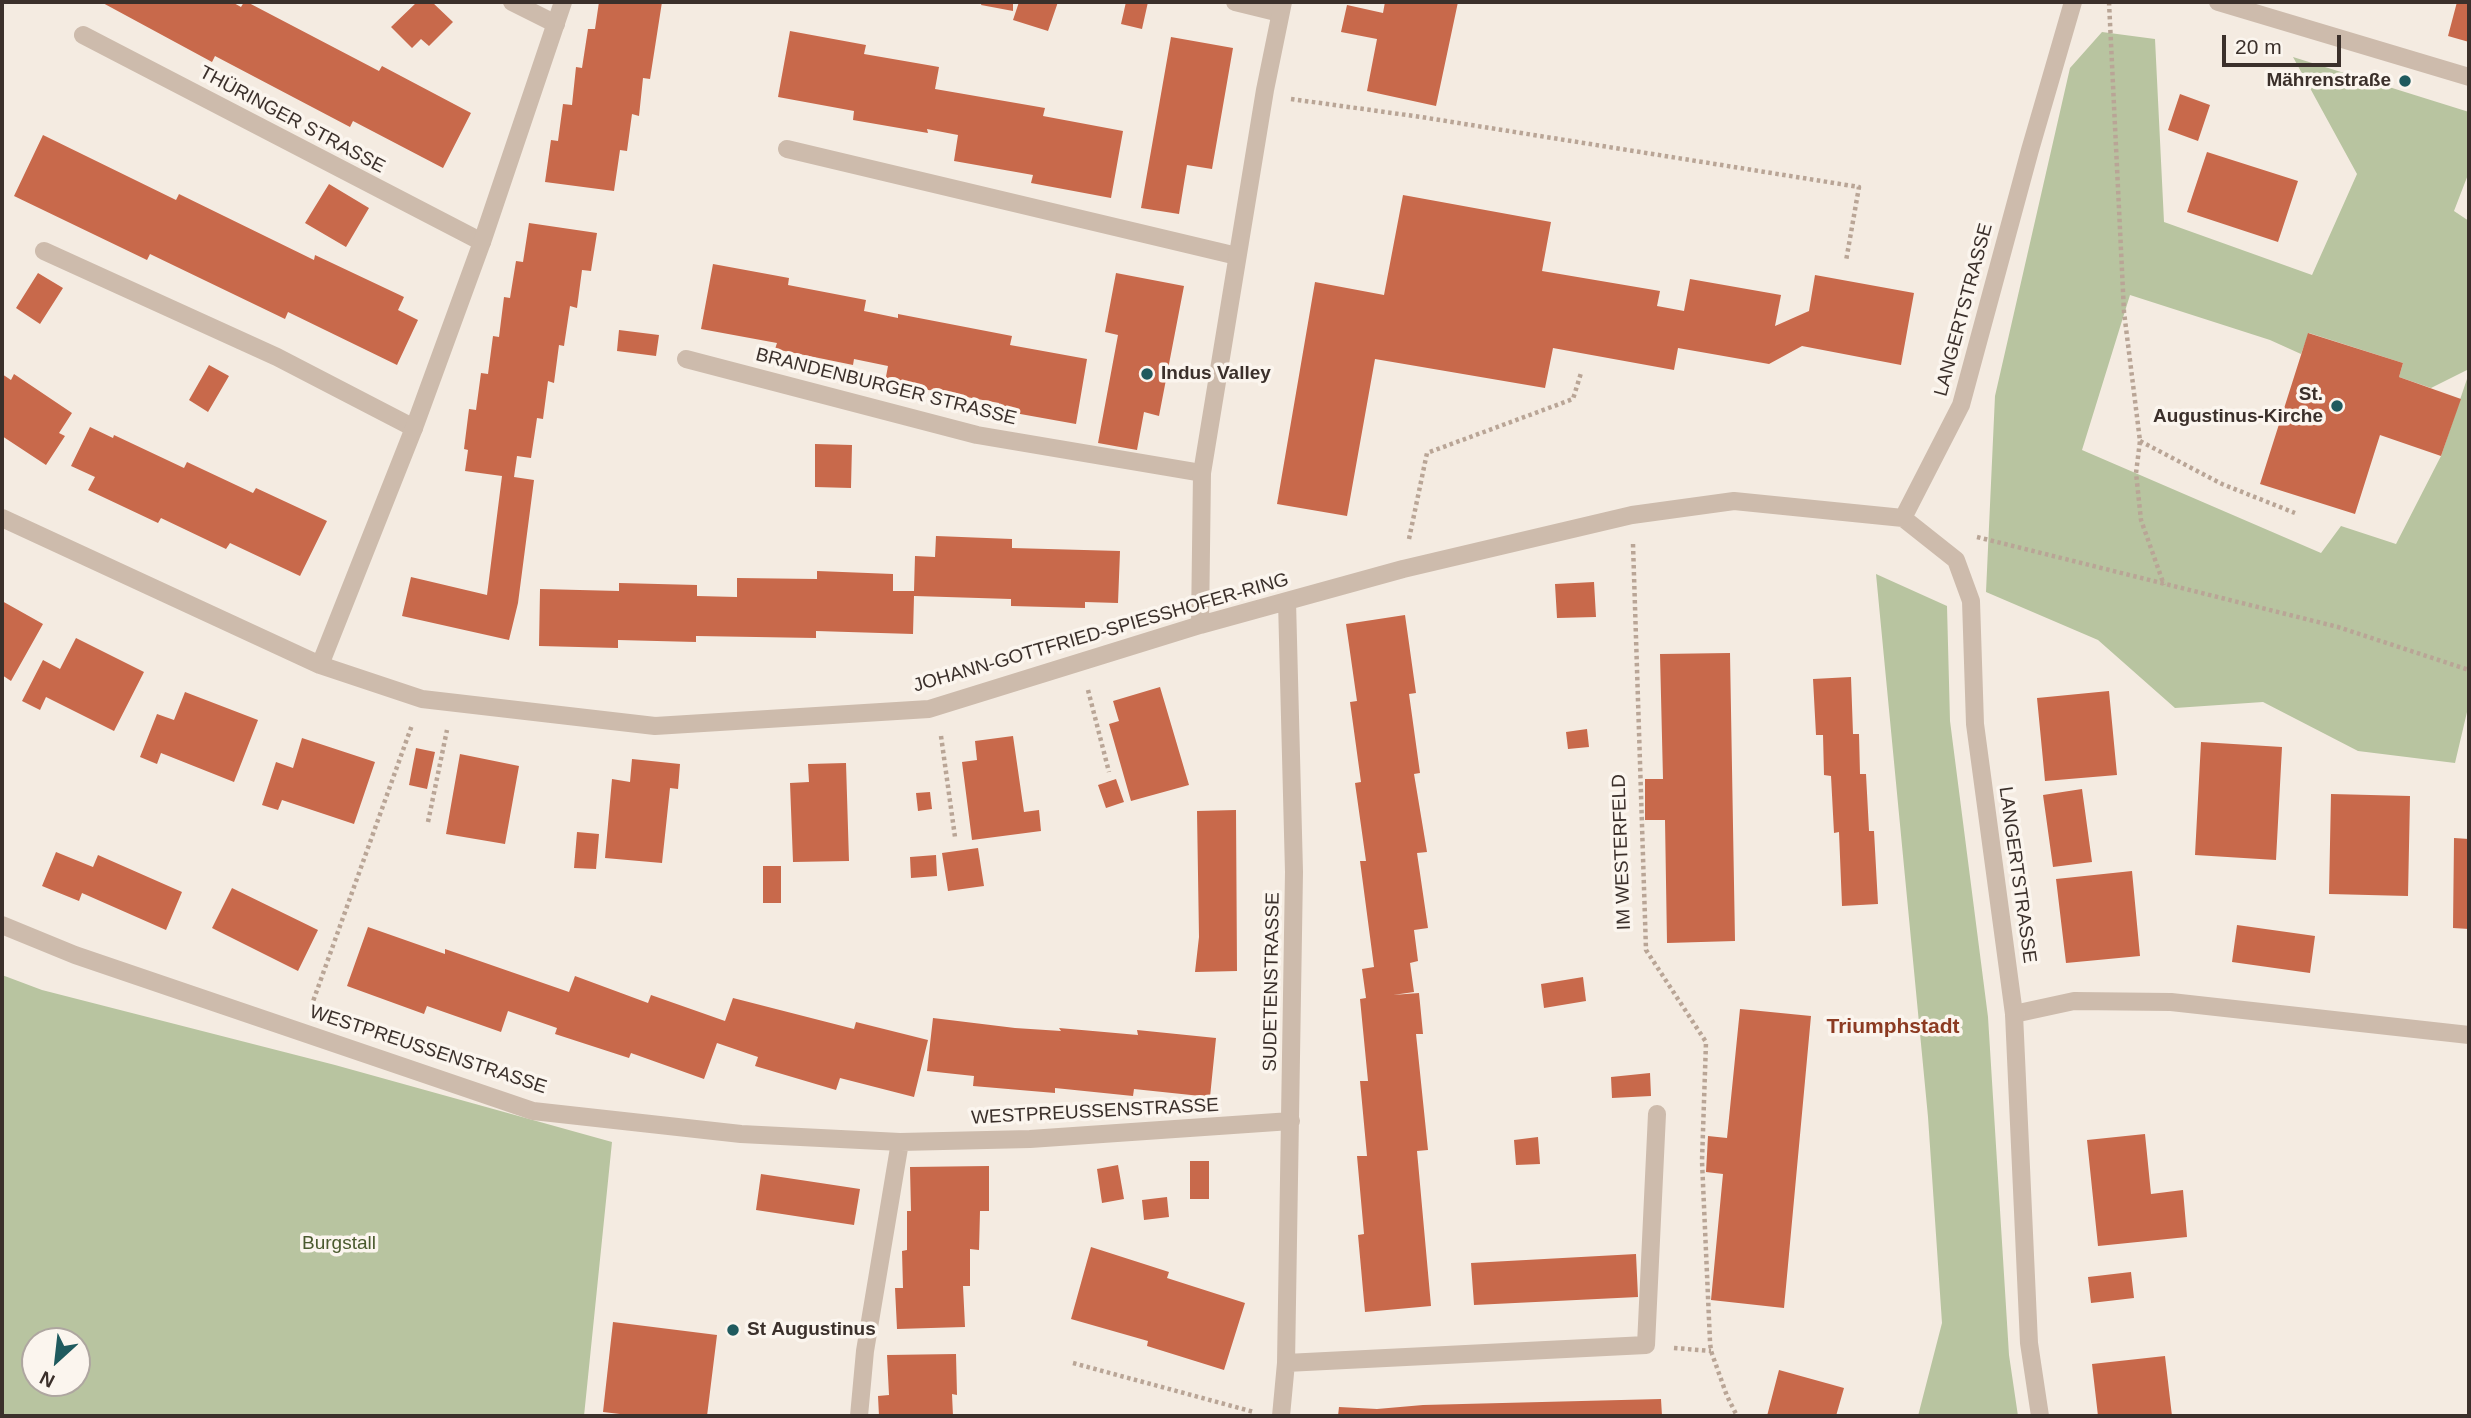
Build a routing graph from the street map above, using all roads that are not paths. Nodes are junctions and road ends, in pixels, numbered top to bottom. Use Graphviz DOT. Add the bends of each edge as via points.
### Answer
graph roads {
  1 [pos="512,2"];
  2 [pos="563,2"];
  3 [pos="1234,2"];
  4 [pos="2073,2"];
  5 [pos="2218,2"];
  6 [pos="1282,7"];
  7 [pos="556,24"];
  8 [pos="83,35"];
  9 [pos="2469,77"];
  10 [pos="787,149"];
  11 [pos="482,242"];
  12 [pos="44,251"];
  13 [pos="1237,256"];
  14 [pos="686,359"];
  15 [pos="414,428"];
  16 [pos="1202,473"];
  17 [pos="2,518"];
  18 [pos="1903,518"];
  19 [pos="1287,601"];
  20 [pos="1200,625"];
  21 [pos="320,665"];
  22 [pos="2,925"];
  23 [pos="2014,1014"];
  24 [pos="2469,1035"];
  25 [pos="1657,1114"];
  26 [pos="1291,1121"];
  27 [pos="900,1142"];
  28 [pos="1286,1363"];
  29 [pos="859,1416"];
  30 [pos="1281,1416"];
  31 [pos="2040,1416"];
  1 -- 7 [label="street"];
  2 -- 7 [label="street"];
  3 -- 6 [label="street"];
  4 -- 18 [label="street, LANGERTSTRASSE" via="1961,405"];
  5 -- 9 [label="street"];
  6 -- 13 [label="street"];
  7 -- 11 [label="street"];
  8 -- 11 [label="street, THÜRINGER STRASSE"];
  10 -- 13 [label="street"];
  11 -- 15 [label="street"];
  12 -- 15 [label="street" via="277,357"];
  13 -- 16 [label="street"];
  14 -- 16 [label="street, BRANDENBURGER STRASSE" via="977,435"];
  15 -- 21 [label="street"];
  16 -- 20 [label="street"];
  17 -- 21 [label="street, JOHANN-GOTTFRIED-SPIESSHOFER-RING"];
  18 -- 19 [label="street, JOHANN-GOTTFRIED-SPIESSHOFER-RING" via="1734,501 1632,515"];
  18 -- 23 [label="street, LANGERTSTRASSE" via="1956,560 1972,601 1975,724"];
  19 -- 20 [label="street, JOHANN-GOTTFRIED-SPIESSHOFER-RING"];
  19 -- 26 [label="street, SUDETENSTRASSE" via="1294,872"];
  20 -- 21 [label="street, JOHANN-GOTTFRIED-SPIESSHOFER-RING" via="929,709 655,726 422,699"];
  22 -- 27 [label="street, WESTPREUSSENSTRASSE" via="75,955 533,1111 741,1134"];
  23 -- 24 [label="street" via="2074,1001 2171,1002"];
  23 -- 31 [label="street, LANGERTSTRASSE" via="2029,1343"];
  25 -- 28 [label="street" via="1646,1345"];
  26 -- 27 [label="street, WESTPREUSSENSTRASSE" via="1030,1139"];
  26 -- 28 [label="street, SUDETENSTRASSE"];
  27 -- 29 [label="street" via="865,1351"];
  28 -- 30 [label="street, SUDETENSTRASSE"];
}
